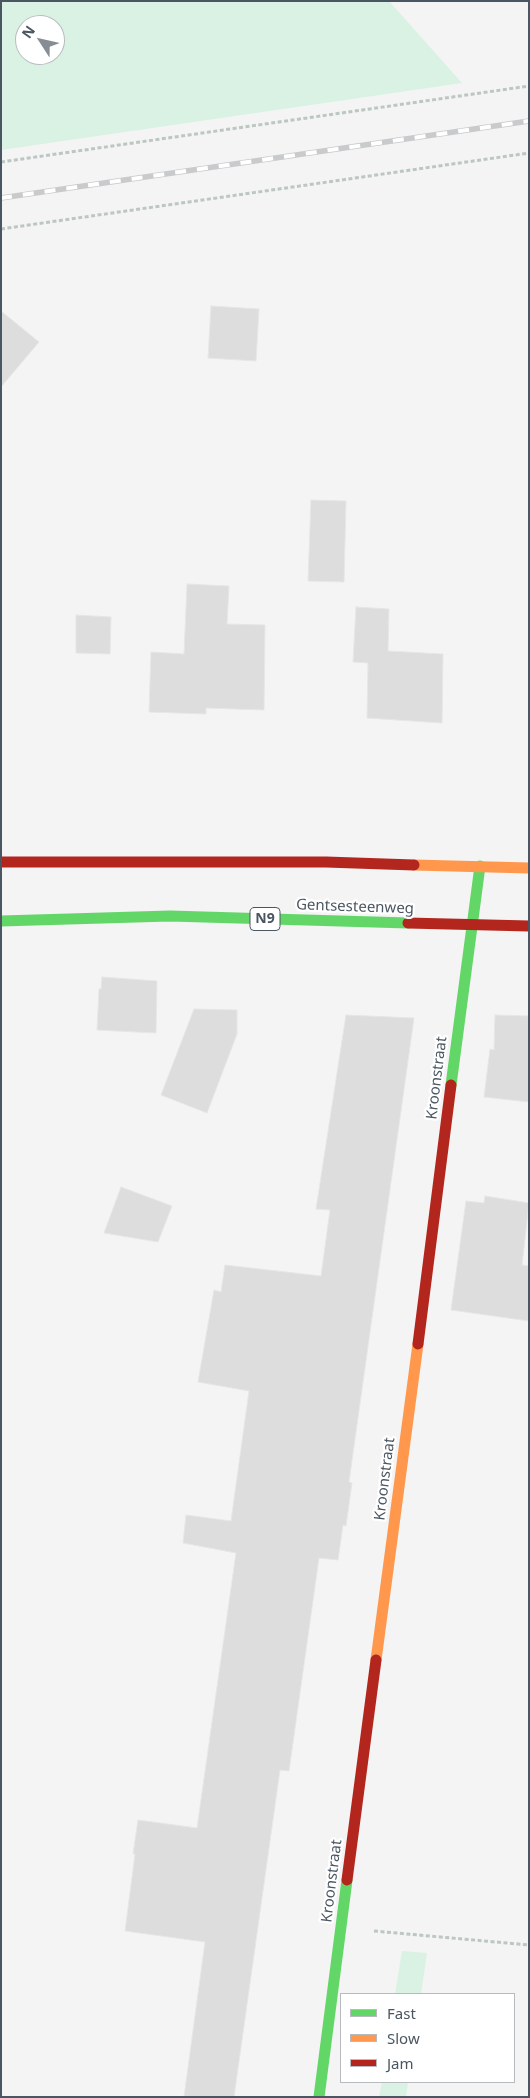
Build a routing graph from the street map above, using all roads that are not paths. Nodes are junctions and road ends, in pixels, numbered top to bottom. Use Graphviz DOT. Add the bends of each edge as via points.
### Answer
graph roads {
  1 [pos="1,862"];
  2 [pos="480,866"];
  3 [pos="529,868"];
  4 [pos="1,921"];
  5 [pos="472,925"];
  6 [pos="529,926"];
  7 [pos="319,2097"];
  1 -- 2 [label="street" via="326,862"];
  2 -- 3 [label="street"];
  2 -- 5 [label="street, Kroonstraat"];
  4 -- 5 [label="street, Gentsesteenweg / N9" via="170,916"];
  5 -- 6 [label="street, Gentsesteenweg / N9"];
  5 -- 7 [label="street, Kroonstraat"];
}
